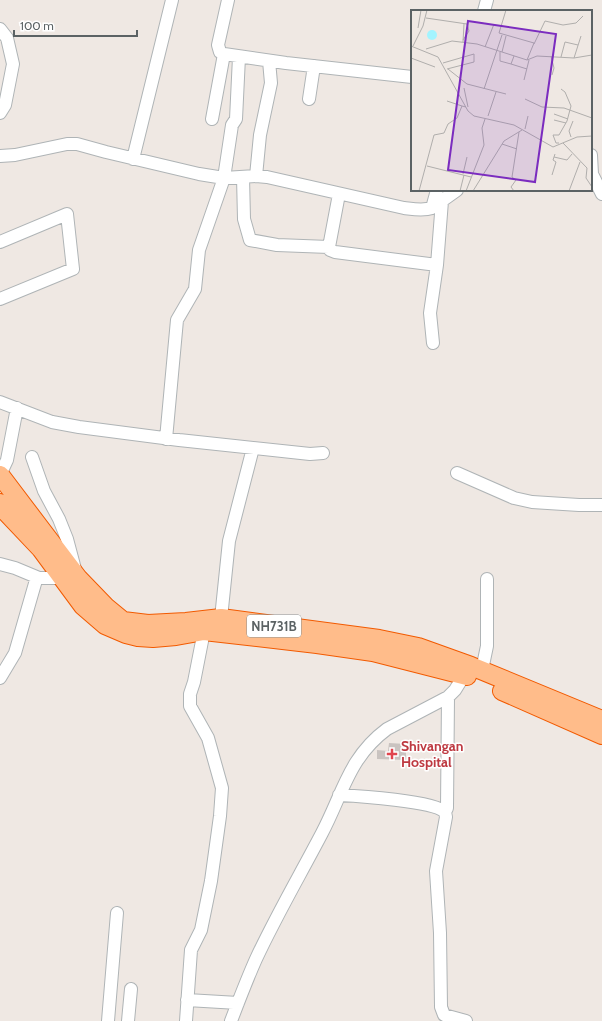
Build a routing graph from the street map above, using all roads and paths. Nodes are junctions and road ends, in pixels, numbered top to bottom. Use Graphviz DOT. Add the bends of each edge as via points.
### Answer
graph roads {
  1 [pos="172,0"];
  2 [pos="228,0"];
  3 [pos="487,0"];
  4 [pos="484,10"];
  5 [pos="0,29"];
  6 [pos="224,54"];
  7 [pos="239,57"];
  8 [pos="269,61"];
  9 [pos="314,66"];
  10 [pos="411,77"];
  11 [pos="309,99"];
  12 [pos="0,113"];
  13 [pos="212,119"];
  14 [pos="602,153"];
  15 [pos="592,154"];
  16 [pos="0,156"];
  17 [pos="133,159"];
  18 [pos="592,174"];
  19 [pos="250,176"];
  20 [pos="224,178"];
  21 [pos="455,191"];
  22 [pos="339,194"];
  23 [pos="602,194"];
  24 [pos="437,200"];
  25 [pos="0,242"];
  26 [pos="328,247"];
  27 [pos="437,265"];
  28 [pos="0,299"];
  29 [pos="433,343"];
  30 [pos="0,402"];
  31 [pos="17,408"];
  32 [pos="166,439"];
  33 [pos="252,448"];
  34 [pos="323,453"];
  35 [pos="32,457"];
  36 [pos="456,473"];
  37 [pos="0,475"];
  38 [pos="0,503"];
  39 [pos="602,505"];
  40 [pos="0,564"];
  41 [pos="39,578"];
  42 [pos="70,578"];
  43 [pos="487,579"];
  44 [pos="221,618"];
  45 [pos="204,631"];
  46 [pos="472,670"];
  47 [pos="0,678"];
  48 [pos="448,697"];
  49 [pos="602,720"];
  50 [pos="602,735"];
  51 [pos="339,794"];
  52 [pos="445,812"];
  53 [pos="117,913"];
  54 [pos="131,988"];
  55 [pos="187,1000"];
  56 [pos="238,1003"];
  57 [pos="108,1021"];
  58 [pos="128,1021"];
  59 [pos="186,1021"];
  60 [pos="231,1021"];
  61 [pos="466,1021"];
  1 -- 17 [label="street"];
  2 -- 6 [label="street" via="218,45 220,52"];
  3 -- 4 [label="street"];
  5 -- 12 [label="street" via="7,38 13,64 5,105"];
  6 -- 7 [label="street"];
  6 -- 13 [label="street"];
  7 -- 8 [label="street"];
  7 -- 20 [label="street" via="236,119 232,126"];
  8 -- 9 [label="street"];
  8 -- 19 [label="street" via="271,83"];
  9 -- 10 [label="street"];
  9 -- 11 [label="street"];
  14 -- 15 [label="street"];
  16 -- 17 [label="street" via="77,144"];
  17 -- 20 [label="street"];
  18 -- 23 [label="street"];
  19 -- 20 [label="street"];
  19 -- 22 [label="street" via="267,177"];
  19 -- 26 [label="street" via="244,219 250,240 277,245"];
  20 -- 32 [label="street" via="199,250 195,289 177,320"];
  21 -- 24 [label="street"];
  22 -- 24 [label="street" via="423,210"];
  22 -- 26 [label="street"];
  24 -- 27 [label="street"];
  25 -- 28 [label="street" via="67,214 73,269"];
  26 -- 27 [label="street" via="335,252"];
  27 -- 29 [label="street" via="430,313"];
  30 -- 31 [label="street"];
  31 -- 32 [label="street" via="52,422"];
  31 -- 37 [label="street" via="7,460"];
  32 -- 33 [label="street"];
  33 -- 34 [label="street"];
  33 -- 44 [label="street" via="229,541"];
  35 -- 42 [label="street" via="44,491 67,539"];
  36 -- 39 [label="street" via="514,498 532,502"];
  37 -- 42 [label="highway, NH731B"];
  38 -- 42 [label="highway" via="40,550"];
  40 -- 41 [label="street"];
  41 -- 42 [label="street"];
  41 -- 47 [label="street" via="35,582 15,653"];
  42 -- 44 [label="highway, NH731B" via="123,620 148,624"];
  42 -- 45 [label="highway" via="83,606 105,625 126,634 153,638"];
  43 -- 46 [label="street" via="487,646"];
  44 -- 46 [label="highway, NH731B" via="378,638 418,647"];
  45 -- 46 [label="highway" via="373,652"];
  45 -- 55 [label="street" via="190,694 190,706 208,738 222,788 211,881 200,930 191,950"];
  46 -- 48 [label="street"];
  46 -- 49 [label="highway, NH731B"];
  46 -- 50 [label="highway"];
  48 -- 51 [label="street" via="379,735 360,755"];
  48 -- 52 [label="street"];
  51 -- 52 [label="street" via="419,803 440,808"];
  51 -- 56 [label="street" via="256,959"];
  52 -- 61 [label="street" via="436,871 441,1006 444,1015"];
  53 -- 57 [label="street"];
  54 -- 58 [label="street"];
  55 -- 56 [label="street"];
  55 -- 59 [label="street"];
  56 -- 60 [label="street"];
}
